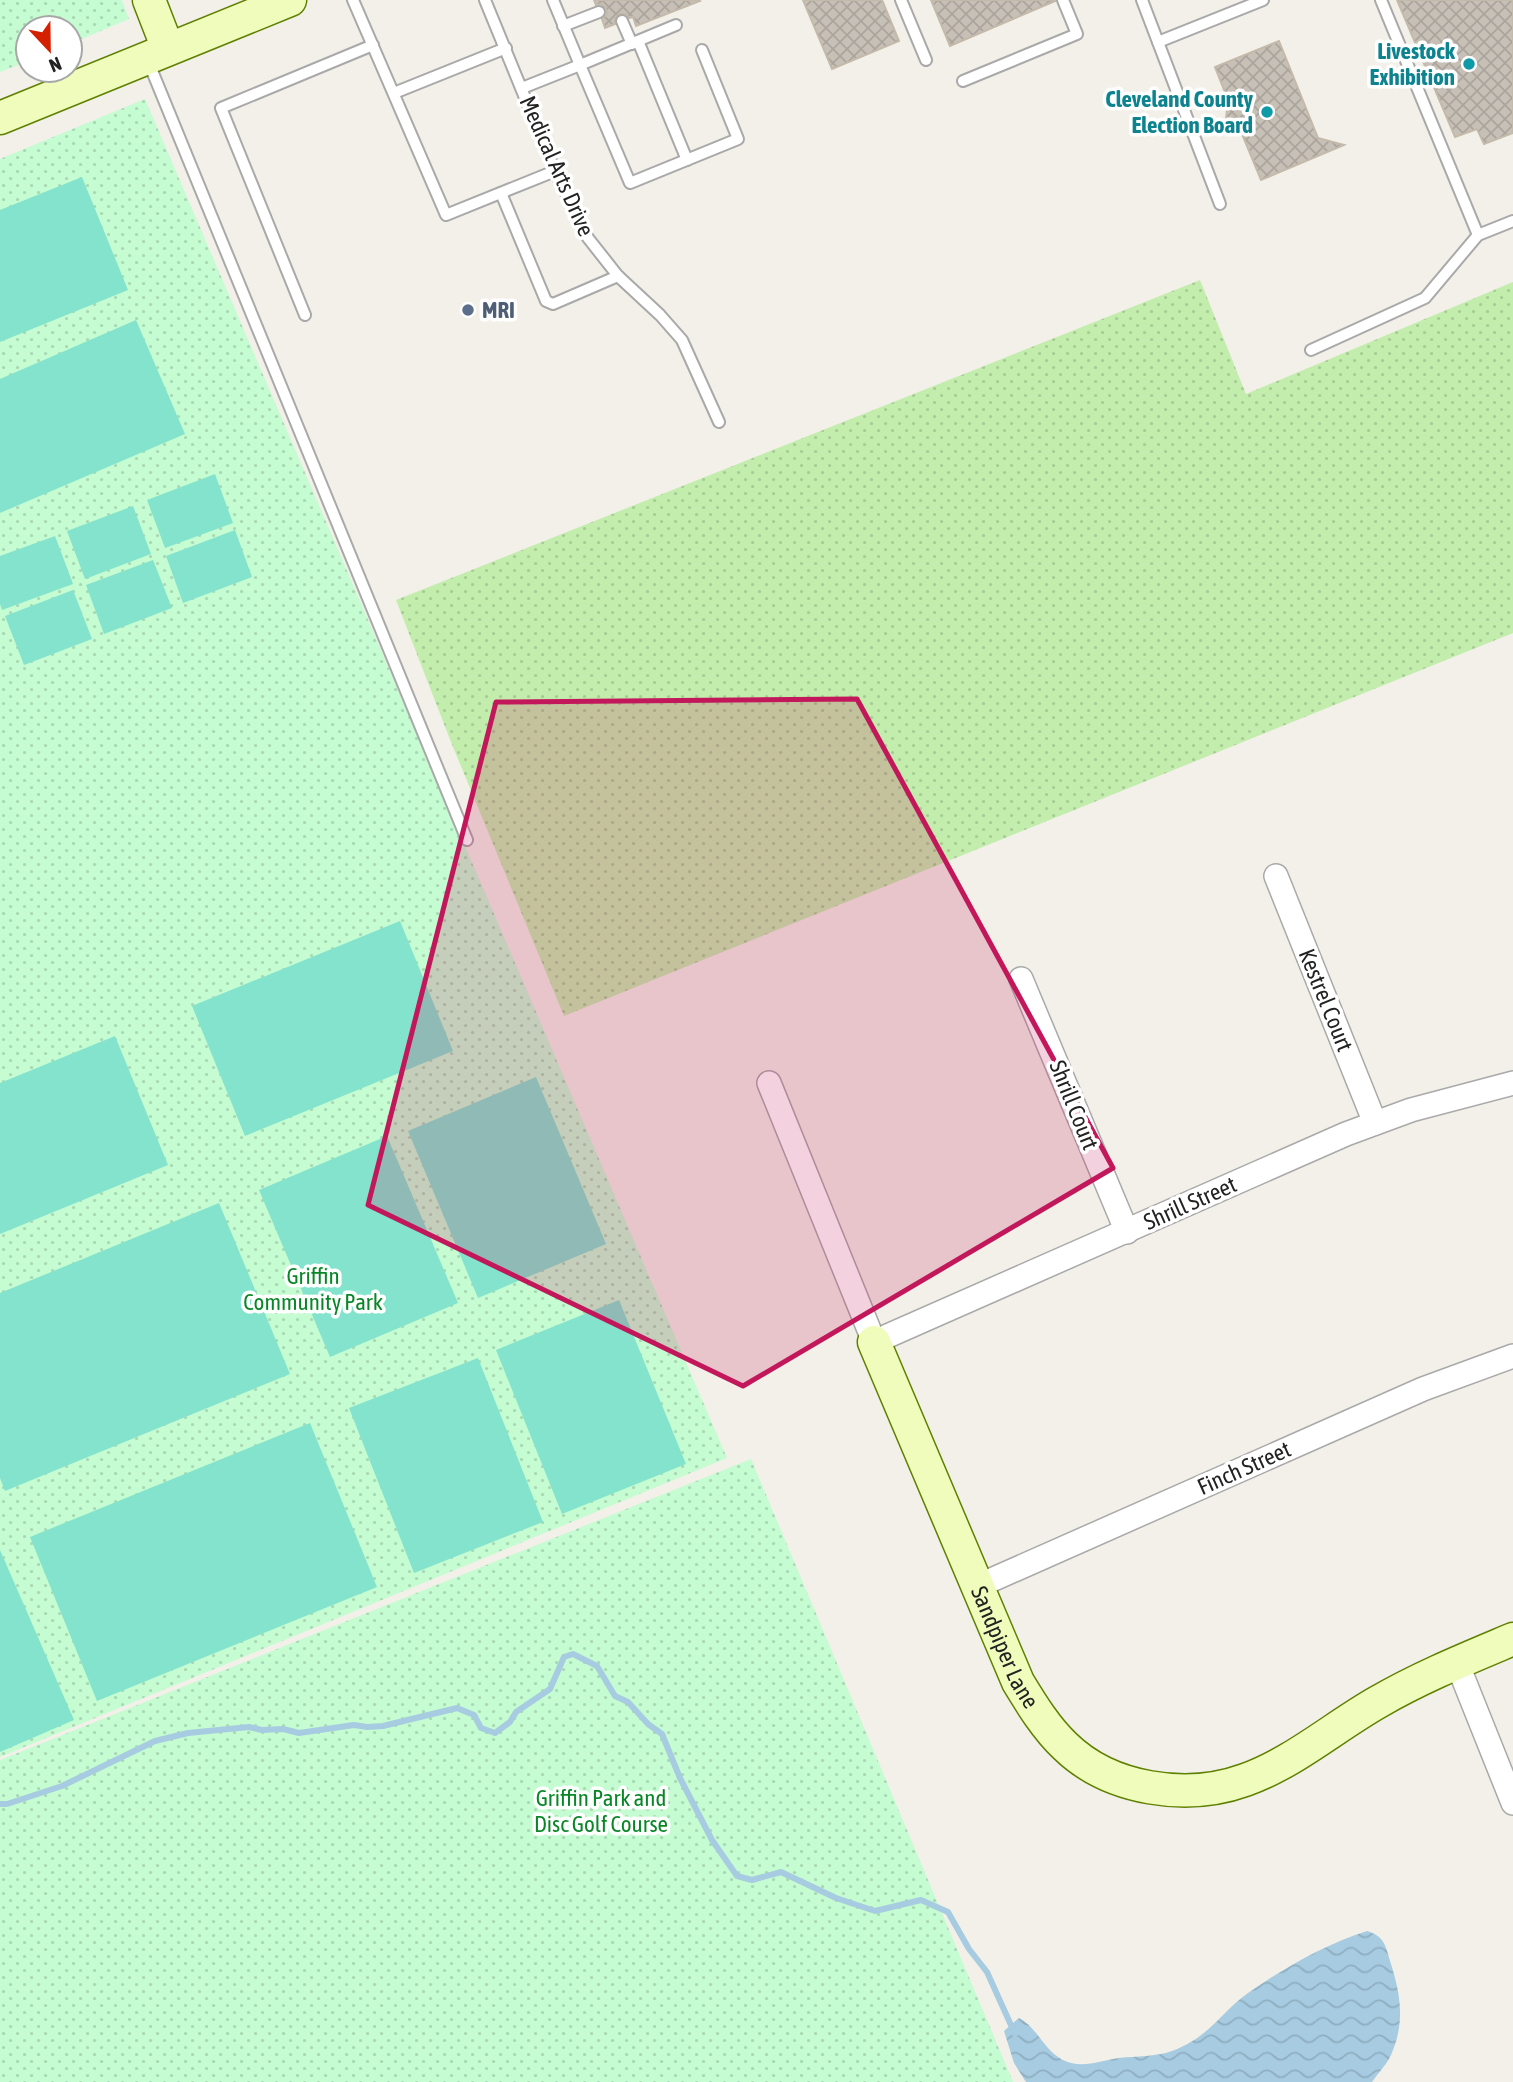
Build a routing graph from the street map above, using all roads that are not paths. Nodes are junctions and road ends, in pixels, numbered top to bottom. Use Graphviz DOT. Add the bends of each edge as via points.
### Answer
graph roads {
  1 [pos="149,0"];
  2 [pos="290,0"];
  3 [pos="353,0"];
  4 [pos="485,0"];
  5 [pos="553,0"];
  6 [pos="901,0"];
  7 [pos="1063,0"];
  8 [pos="1142,0"];
  9 [pos="1263,0"];
  10 [pos="1381,0"];
  11 [pos="599,12"];
  12 [pos="622,21"];
  13 [pos="564,26"];
  14 [pos="676,26"];
  15 [pos="635,43"];
  16 [pos="1158,43"];
  17 [pos="373,45"];
  18 [pos="506,48"];
  19 [pos="702,50"];
  20 [pos="157,54"];
  21 [pos="926,60"];
  22 [pos="580,65"];
  23 [pos="963,81"];
  24 [pos="522,88"];
  25 [pos="394,93"];
  26 [pos="0,118"];
  27 [pos="687,160"];
  28 [pos="555,171"];
  29 [pos="501,193"];
  30 [pos="1220,204"];
  31 [pos="1513,221"];
  32 [pos="1478,235"];
  33 [pos="618,276"];
  34 [pos="305,315"];
  35 [pos="1311,350"];
  36 [pos="719,422"];
  37 [pos="467,840"];
  38 [pos="1276,876"];
  39 [pos="1021,979"];
  40 [pos="769,1083"];
  41 [pos="1513,1083"];
  42 [pos="1375,1123"];
  43 [pos="1127,1232"];
  44 [pos="874,1342"];
  45 [pos="1513,1356"];
  46 [pos="978,1586"];
  47 [pos="1513,1639"];
  48 [pos="1457,1663"];
  49 [pos="1513,1803"];
  1 -- 20 [label="street"];
  2 -- 20 [label="street"];
  3 -- 17 [label="lane"];
  4 -- 18 [label="lane, Medical Arts Drive"];
  5 -- 13 [label="lane"];
  6 -- 21 [label="lane"];
  7 -- 23 [label="lane" via="1077,34"];
  8 -- 16 [label="lane"];
  9 -- 16 [label="lane"];
  10 -- 32 [label="lane"];
  11 -- 13 [label="lane"];
  12 -- 15 [label="lane"];
  13 -- 22 [label="lane"];
  14 -- 15 [label="lane"];
  15 -- 22 [label="lane"];
  15 -- 27 [label="lane"];
  16 -- 30 [label="lane"];
  17 -- 25 [label="lane"];
  17 -- 34 [label="lane" via="221,108"];
  18 -- 24 [label="lane, Medical Arts Drive"];
  18 -- 25 [label="lane"];
  19 -- 27 [label="lane" via="738,139"];
  20 -- 26 [label="street"];
  20 -- 37 [label="lane"];
  22 -- 24 [label="lane"];
  22 -- 27 [label="lane" via="630,183"];
  24 -- 28 [label="lane, Medical Arts Drive"];
  25 -- 29 [label="lane" via="446,215"];
  28 -- 29 [label="lane"];
  28 -- 33 [label="lane, Medical Arts Drive" via="588,238"];
  29 -- 33 [label="lane" via="546,301 553,304"];
  31 -- 32 [label="lane"];
  32 -- 35 [label="lane" via="1425,298"];
  33 -- 36 [label="lane, Medical Arts Drive" via="682,340"];
  38 -- 42 [label="street, Kestrel Court"];
  39 -- 43 [label="street, Shrill Court"];
  40 -- 44 [label="street, Sandpiper Lane"];
  41 -- 42 [label="street, Shrill Street"];
  42 -- 43 [label="street, Shrill Street"];
  43 -- 44 [label="street, Shrill Street"];
  44 -- 46 [label="street, Sandpiper Lane"];
  45 -- 46 [label="street, Finch Street" via="1423,1389"];
  46 -- 48 [label="street, Sandpiper Lane" via="1018,1682 1046,1726 1087,1764 1115,1777 1166,1790 1195,1790 1245,1780 1380,1700"];
  47 -- 48 [label="street, Sandpiper Lane"];
  48 -- 49 [label="street"];
}
